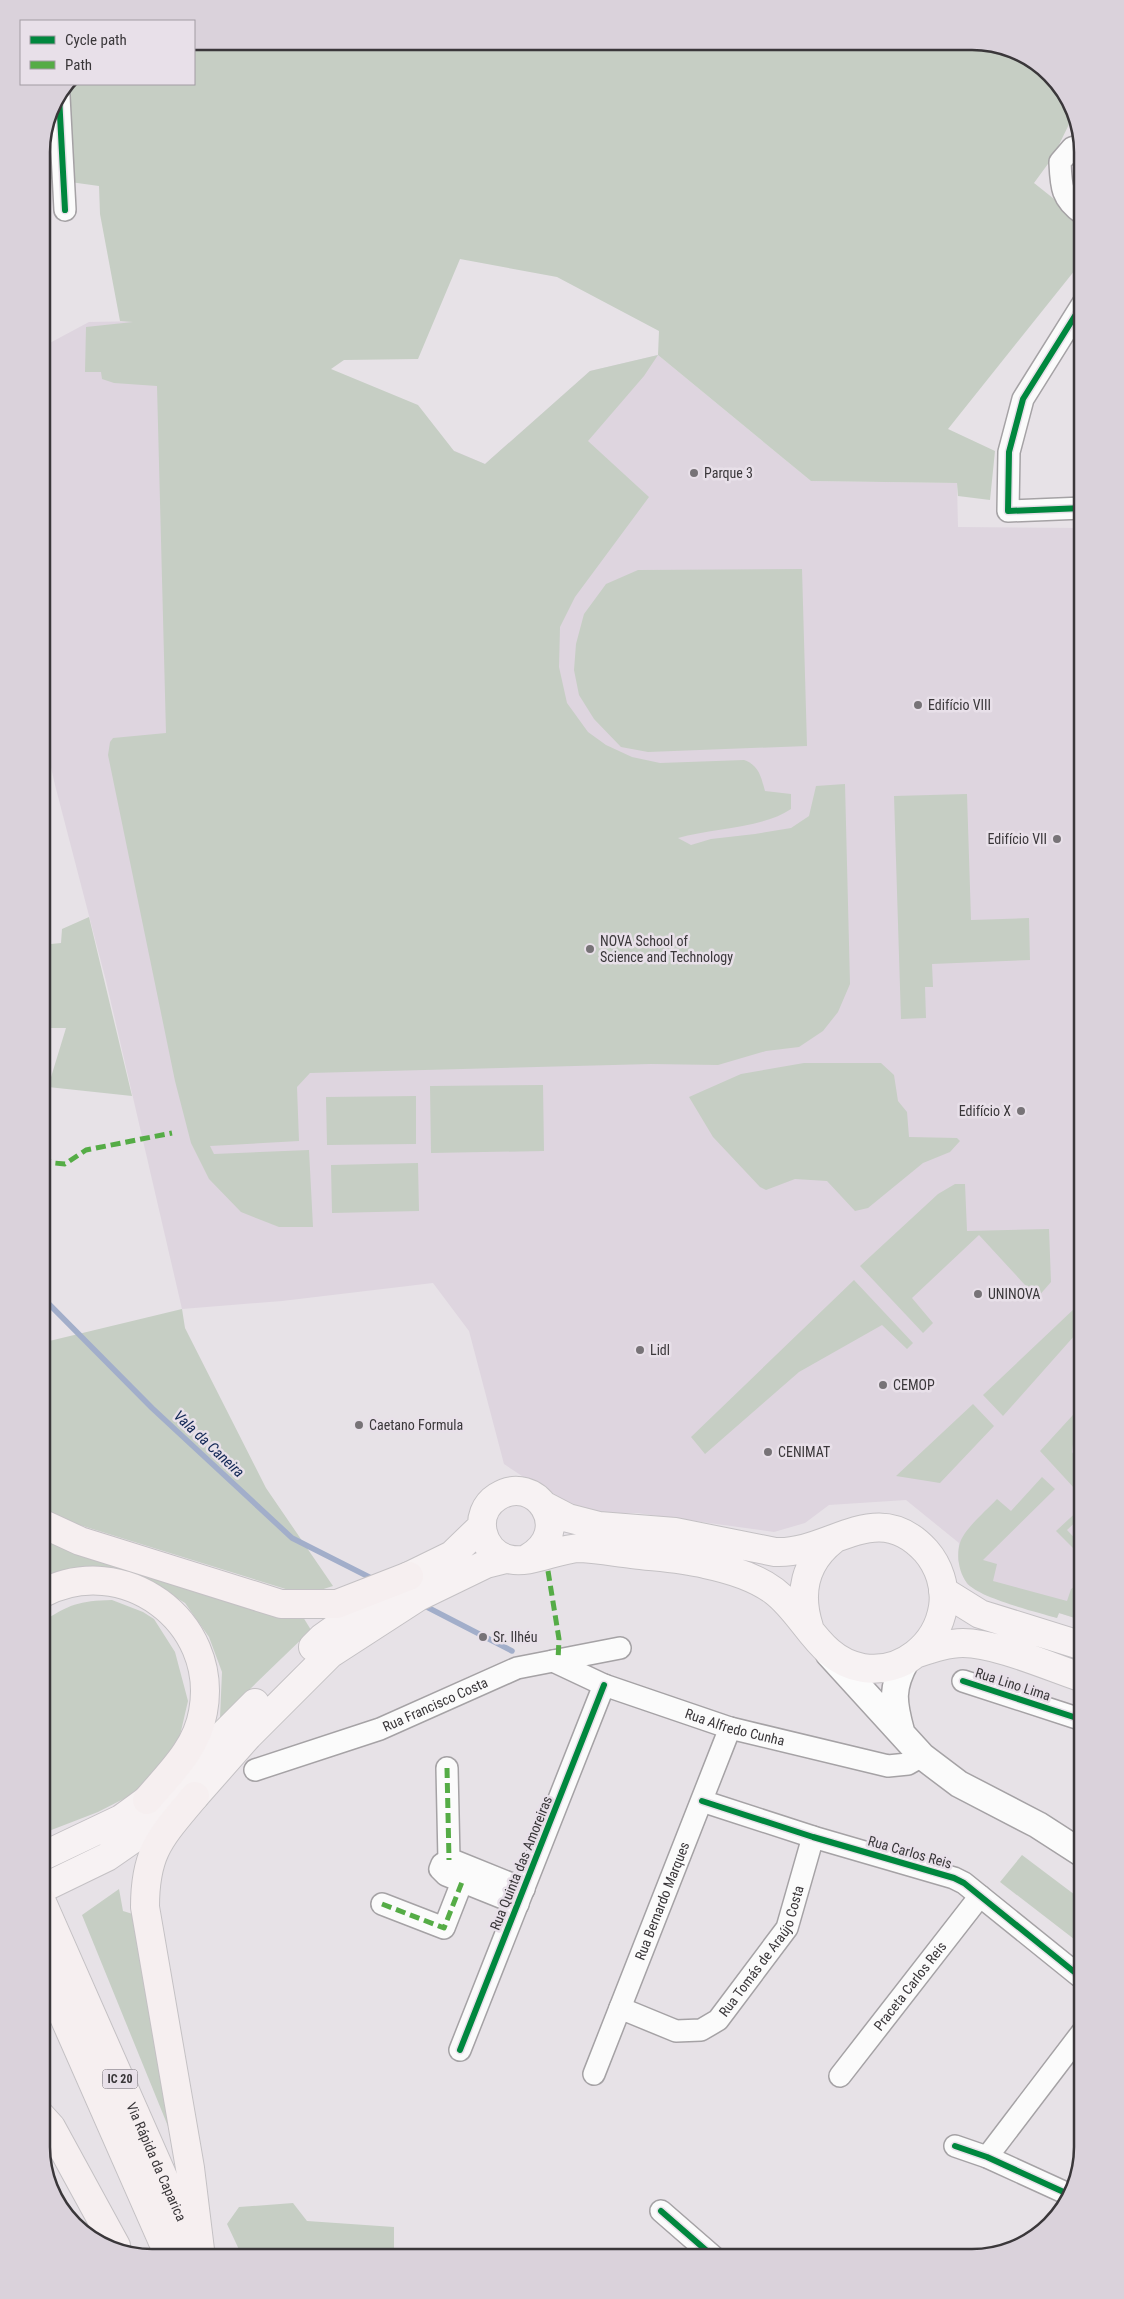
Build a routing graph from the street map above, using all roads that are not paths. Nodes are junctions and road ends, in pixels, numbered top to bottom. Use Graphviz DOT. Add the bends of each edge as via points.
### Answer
graph roads {
  1 [pos="60,110"];
  2 [pos="1074,147"];
  3 [pos="1074,207"];
  4 [pos="65,210"];
  5 [pos="1074,317"];
  6 [pos="1074,508"];
  7 [pos="543,1505"];
  8 [pos="50,1526"];
  9 [pos="482,1527"];
  10 [pos="834,1539"];
  11 [pos="517,1558"];
  12 [pos="409,1576"];
  13 [pos="50,1590"];
  14 [pos="943,1591"];
  15 [pos="809,1627"];
  16 [pos="1074,1643"];
  17 [pos="620,1648"];
  18 [pos="825,1650"];
  19 [pos="912,1657"];
  20 [pos="553,1661"];
  21 [pos="1074,1675"];
  22 [pos="963,1681"];
  23 [pos="604,1685"];
  24 [pos="1074,1717"];
  25 [pos="730,1728"];
  26 [pos="901,1732"];
  27 [pos="922,1756"];
  28 [pos="447,1768"];
  29 [pos="255,1770"];
  30 [pos="195,1796"];
  31 [pos="147,1800"];
  32 [pos="702,1801"];
  33 [pos="813,1837"];
  34 [pos="1074,1848"];
  35 [pos="50,1853"];
  36 [pos="448,1860"];
  37 [pos="462,1882"];
  38 [pos="50,1885"];
  39 [pos="521,1896"];
  40 [pos="980,1896"];
  41 [pos="382,1904"];
  42 [pos="50,1920"];
  43 [pos="1074,1972"];
  44 [pos="50,1985"];
  45 [pos="620,2008"];
  46 [pos="1074,2043"];
  47 [pos="460,2050"];
  48 [pos="594,2074"];
  49 [pos="840,2076"];
  50 [pos="50,2126"];
  51 [pos="955,2146"];
  52 [pos="987,2157"];
  53 [pos="1063,2192"];
  54 [pos="661,2211"];
  55 [pos="113,2241"];
  56 [pos="166,2249"];
  57 [pos="196,2249"];
  58 [pos="199,2249"];
  59 [pos="705,2249"];
  1 -- 4 [label="street"];
  2 -- 3 [label="street" via="1060,162 1061,188"];
  5 -- 6 [label="street" via="1023,399 1008,452 1008,511"];
  7 -- 9 [label="main road" via="528,1493 505,1493 487,1506"];
  7 -- 10 [label="main road" via="568,1518 599,1526 675,1532 774,1552 803,1550"];
  7 -- 11 [label="main road" via="550,1520 550,1532 542,1548"];
  8 -- 12 [label="highway" via="80,1541 281,1604 337,1604"];
  9 -- 11 [label="main road" via="489,1547 496,1554"];
  9 -- 12 [label="main road" via="452,1555"];
  10 -- 14 [label="main road" via="860,1528 874,1527 900,1533 912,1539 930,1556"];
  10 -- 15 [label="main road" via="814,1559 804,1585 802,1599"];
  11 -- 15 [label="main road" via="579,1548 706,1564 736,1572 764,1585 788,1603"];
  11 -- 30 [label="main road" via="486,1564 418,1597 330,1654 248,1736"];
  12 -- 31 [label="main road" via="322,1638 187,1771"];
  13 -- 31 [label="highway" via="83,1581 131,1586 153,1596 189,1634 200,1659 203,1712 194,1743"];
  14 -- 16 [label="main road" via="980,1614"];
  14 -- 19 [label="main road" via="941,1617 936,1630"];
  15 -- 18 [label="main road"];
  17 -- 20 [label="street, Rua Francisco Costa"];
  18 -- 19 [label="main road" via="843,1662 864,1668 878,1668"];
  18 -- 26 [label="street"];
  19 -- 21 [label="main road" via="938,1646 973,1643"];
  19 -- 26 [label="street" via="895,1684 893,1696"];
  20 -- 23 [label="street, Rua Alfredo Cunha"];
  20 -- 29 [label="street, Rua Francisco Costa" via="517,1668 380,1729"];
  22 -- 24 [label="street, Rua Lino Lima"];
  23 -- 25 [label="street, Rua Alfredo Cunha"];
  23 -- 39 [label="street, Rua Quinta das Amoreiras"];
  25 -- 27 [label="street, Rua Alfredo Cunha" via="888,1766 908,1764"];
  25 -- 32 [label="street, Rua Bernardo Marques"];
  26 -- 27 [label="street"];
  27 -- 34 [label="street" via="967,1789 1038,1824"];
  28 -- 36 [label="street"];
  30 -- 38 [label="main road" via="107,1857"];
  30 -- 58 [label="highway" via="159,1839 151,1854 145,1882 145,1907 190,2168"];
  31 -- 35 [label="main road" via="121,1819"];
  32 -- 33 [label="street, Rua Carlos Reis"];
  32 -- 45 [label="street, Rua Bernardo Marques"];
  33 -- 40 [label="street, Rua Carlos Reis" via="954,1878"];
  33 -- 45 [label="street, Rua Tomás de Araújo Costa" via="787,1928 718,2020 701,2030 676,2031"];
  36 -- 37 [label="street" via="440,1869"];
  36 -- 39 [label="street"];
  37 -- 39 [label="street"];
  37 -- 41 [label="street" via="444,1928"];
  39 -- 47 [label="street, Rua Quinta das Amoreiras"];
  40 -- 43 [label="street, Rua Carlos Reis"];
  40 -- 49 [label="street, Praceta Carlos Reis"];
  42 -- 57 [label="highway, Via Rápida da Caparica / IC 20"];
  44 -- 56 [label="highway, Via Rápida da Caparica / IC 20"];
  45 -- 48 [label="street, Rua Bernardo Marques"];
  46 -- 52 [label="street"];
  50 -- 55 [label="highway"];
  51 -- 52 [label="street"];
  52 -- 53 [label="street"];
  54 -- 59 [label="street"];
}
